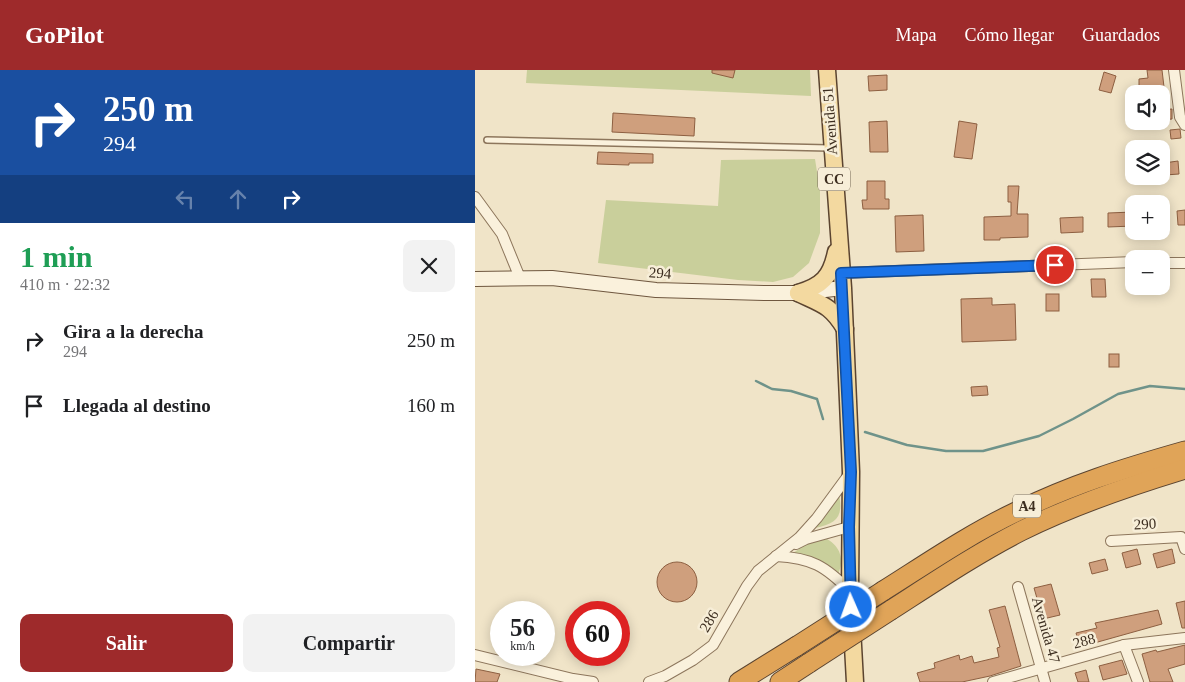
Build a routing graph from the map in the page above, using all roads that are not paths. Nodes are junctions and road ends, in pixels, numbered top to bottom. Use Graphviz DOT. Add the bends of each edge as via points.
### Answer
graph roads {
  1 [pos="827,70"];
  2 [pos="1174,70"];
  3 [pos="1185,125"];
  4 [pos="487,140"];
  5 [pos="832,148"];
  6 [pos="475,197"];
  7 [pos="839,240"];
  8 [pos="1125,263"];
  9 [pos="1170,263"];
  10 [pos="1185,263"];
  11 [pos="520,278"];
  12 [pos="475,279"];
  13 [pos="842,280"];
  14 [pos="798,293"];
  15 [pos="845,329"];
  16 [pos="1185,451"];
  17 [pos="1185,469"];
  18 [pos="851,472"];
  19 [pos="849,527"];
  20 [pos="1111,541"];
  21 [pos="1185,549"];
  22 [pos="776,556"];
  23 [pos="1018,586"];
  24 [pos="850,591"];
  25 [pos="1185,638"];
  26 [pos="1124,645"];
  27 [pos="794,648"];
  28 [pos="475,655"];
  29 [pos="806,665"];
  30 [pos="1040,668"];
  31 [pos="593,682"];
  32 [pos="649,682"];
  33 [pos="739,682"];
  34 [pos="780,682"];
  35 [pos="855,682"];
  36 [pos="993,682"];
  37 [pos="1045,682"];
  38 [pos="1138,682"];
  1 -- 5 [label="main road, Avenida 51 / CC"];
  2 -- 3 [label="street" via="1180,117"];
  4 -- 5 [label="lane"];
  5 -- 7 [label="main road, Avenida 51 / CC"];
  6 -- 11 [label="street" via="501,234"];
  7 -- 13 [label="main road, Avenida 51 / CC"];
  7 -- 14 [label="main road" via="828,276 815,288"];
  8 -- 13 [label="street, 294"];
  9 -- 10 [label="street"];
  11 -- 12 [label="main road, 294"];
  11 -- 14 [label="main road, 294" via="552,278 656,290"];
  13 -- 14 [label="main road, 294"];
  13 -- 15 [label="main road, Avenida 51 / CC"];
  14 -- 15 [label="main road" via="827,306"];
  15 -- 18 [label="main road, Avenida 51 / CC"];
  16 -- 27 [label="highway, A4, bridge" via="1104,474 1012,513 957,544"];
  17 -- 29 [label="highway, A4, bridge" via="1110,494 1021,531"];
  18 -- 19 [label="main road, Avenida 51 / CC"];
  18 -- 22 [label="street" via="810,526"];
  19 -- 22 [label="street" via="806,539"];
  19 -- 24 [label="main road, Avenida 51 / CC"];
  20 -- 21 [label="street, 290" via="1181,537"];
  22 -- 24 [label="street" via="810,560"];
  22 -- 32 [label="street, 286" via="758,571 747,586 713,644 693,660"];
  23 -- 30 [label="street, Avenida 47"];
  24 -- 35 [label="main road, Avenida 51 / CC"];
  25 -- 26 [label="street, 288"];
  26 -- 30 [label="street, 288"];
  26 -- 38 [label="street"];
  27 -- 29 [label="highway"];
  27 -- 33 [label="highway, A4"];
  28 -- 31 [label="street"];
  29 -- 34 [label="highway, A4"];
  30 -- 36 [label="street, 288"];
  30 -- 37 [label="street, Avenida 47"];
}
